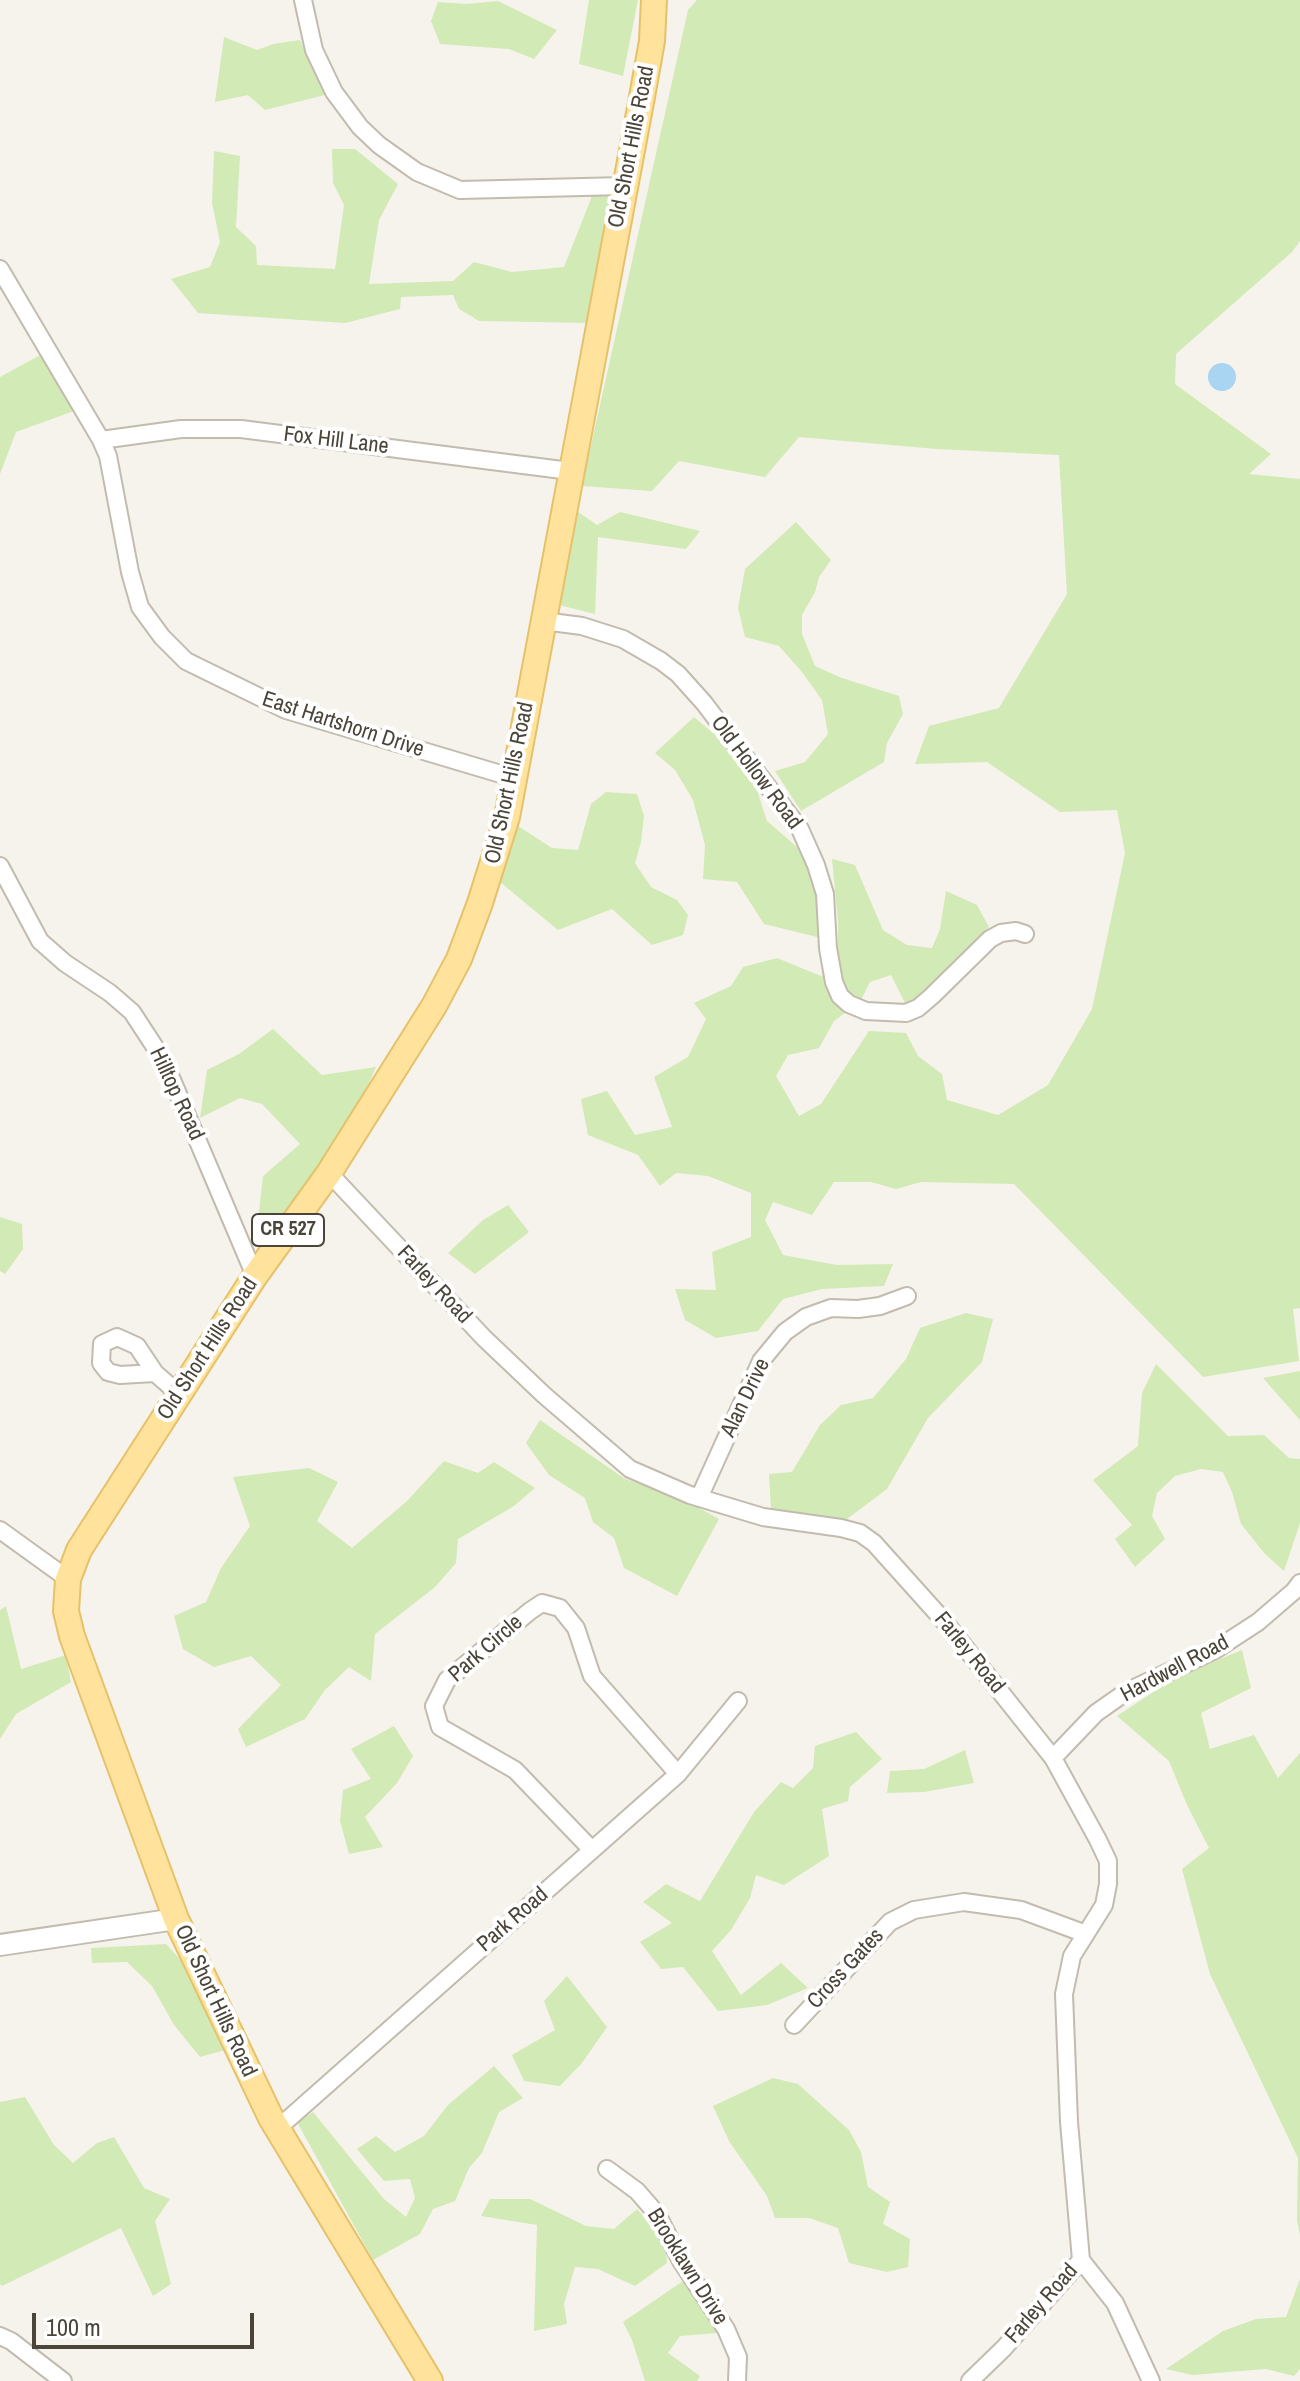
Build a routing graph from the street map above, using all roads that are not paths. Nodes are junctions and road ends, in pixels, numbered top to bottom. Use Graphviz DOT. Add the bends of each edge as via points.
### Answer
graph roads {
  1 [pos="303,0"];
  2 [pos="654,0"];
  3 [pos="624,186"];
  4 [pos="0,269"];
  5 [pos="101,440"];
  6 [pos="570,471"];
  7 [pos="543,621"];
  8 [pos="514,778"];
  9 [pos="0,866"];
  10 [pos="1025,934"];
  11 [pos="329,1173"];
  12 [pos="255,1276"];
  13 [pos="907,1296"];
  14 [pos="155,1373"];
  15 [pos="179,1394"];
  16 [pos="699,1498"];
  17 [pos="0,1530"];
  18 [pos="68,1579"];
  19 [pos="1300,1583"];
  20 [pos="738,1701"];
  21 [pos="1053,1758"];
  22 [pos="678,1774"];
  23 [pos="592,1850"];
  24 [pos="176,1919"];
  25 [pos="1086,1934"];
  26 [pos="0,1945"];
  27 [pos="794,2025"];
  28 [pos="277,2129"];
  29 [pos="607,2169"];
  30 [pos="1081,2260"];
  31 [pos="0,2336"];
  32 [pos="63,2381"];
  33 [pos="430,2381"];
  34 [pos="737,2381"];
  35 [pos="970,2381"];
  36 [pos="1151,2381"];
  1 -- 3 [label="street" via="314,50 334,92 371,137 417,172 460,190"];
  2 -- 3 [label="main road, Old Short Hills Road / CR 527" via="652,41"];
  3 -- 6 [label="main road, Old Short Hills Road / CR 527"];
  4 -- 5 [label="street, East Hartshorn Drive"];
  5 -- 6 [label="street, Fox Hill Lane" via="181,429 241,429"];
  5 -- 8 [label="street, East Hartshorn Drive" via="140,607 186,661 286,710"];
  6 -- 7 [label="main road, Old Short Hills Road / CR 527"];
  7 -- 8 [label="main road, Old Short Hills Road / CR 527"];
  7 -- 10 [label="street, Old Hollow Road" via="623,639 678,674 704,703 800,829 825,894 834,982 849,1004 866,1011 906,1013 918,1008 990,939 1001,933"];
  8 -- 11 [label="main road, Old Short Hills Road / CR 527" via="495,859 459,959"];
  9 -- 12 [label="street, Hilltop Road" via="40,941 132,1012 164,1061"];
  11 -- 12 [label="main road, Old Short Hills Road / CR 527"];
  11 -- 16 [label="street, Farley Road" via="484,1338 588,1435 630,1469"];
  12 -- 15 [label="main road, Old Short Hills Road / CR 527"];
  13 -- 16 [label="street, Alan Drive" via="869,1308 831,1308 785,1332 761,1361"];
  14 -- 15 [label="street"];
  15 -- 18 [label="main road, Old Short Hills Road / CR 527" via="79,1550"];
  16 -- 21 [label="street, Farley Road" via="763,1517 841,1528 874,1543"];
  17 -- 18 [label="street"];
  18 -- 24 [label="main road, Old Short Hills Road / CR 527" via="66,1611 72,1636"];
  19 -- 21 [label="street, Hardwell Road" via="1258,1622 1215,1650 1126,1692 1096,1713"];
  20 -- 22 [label="street, Park Road"];
  21 -- 25 [label="street, Farley Road" via="1108,1861 1104,1905"];
  22 -- 23 [label="street, Park Road"];
  22 -- 23 [label="street, Park Circle" via="592,1676 576,1628 560,1608 542,1603 447,1680 434,1706 440,1727 515,1770"];
  23 -- 28 [label="street, Park Road"];
  24 -- 26 [label="street"];
  24 -- 28 [label="main road, Old Short Hills Road / CR 527"];
  25 -- 27 [label="street, Cross Gates" via="1021,1910 964,1902 914,1910 890,1922"];
  25 -- 30 [label="street, Farley Road" via="1072,1956 1064,1994"];
  28 -- 33 [label="main road, Old Short Hills Road / CR 527"];
  29 -- 34 [label="street, Brooklawn Drive" via="657,2214 726,2329 738,2357"];
  30 -- 35 [label="street, Farley Road"];
  30 -- 36 [label="street" via="1115,2303"];
  31 -- 32 [label="street"];
}
